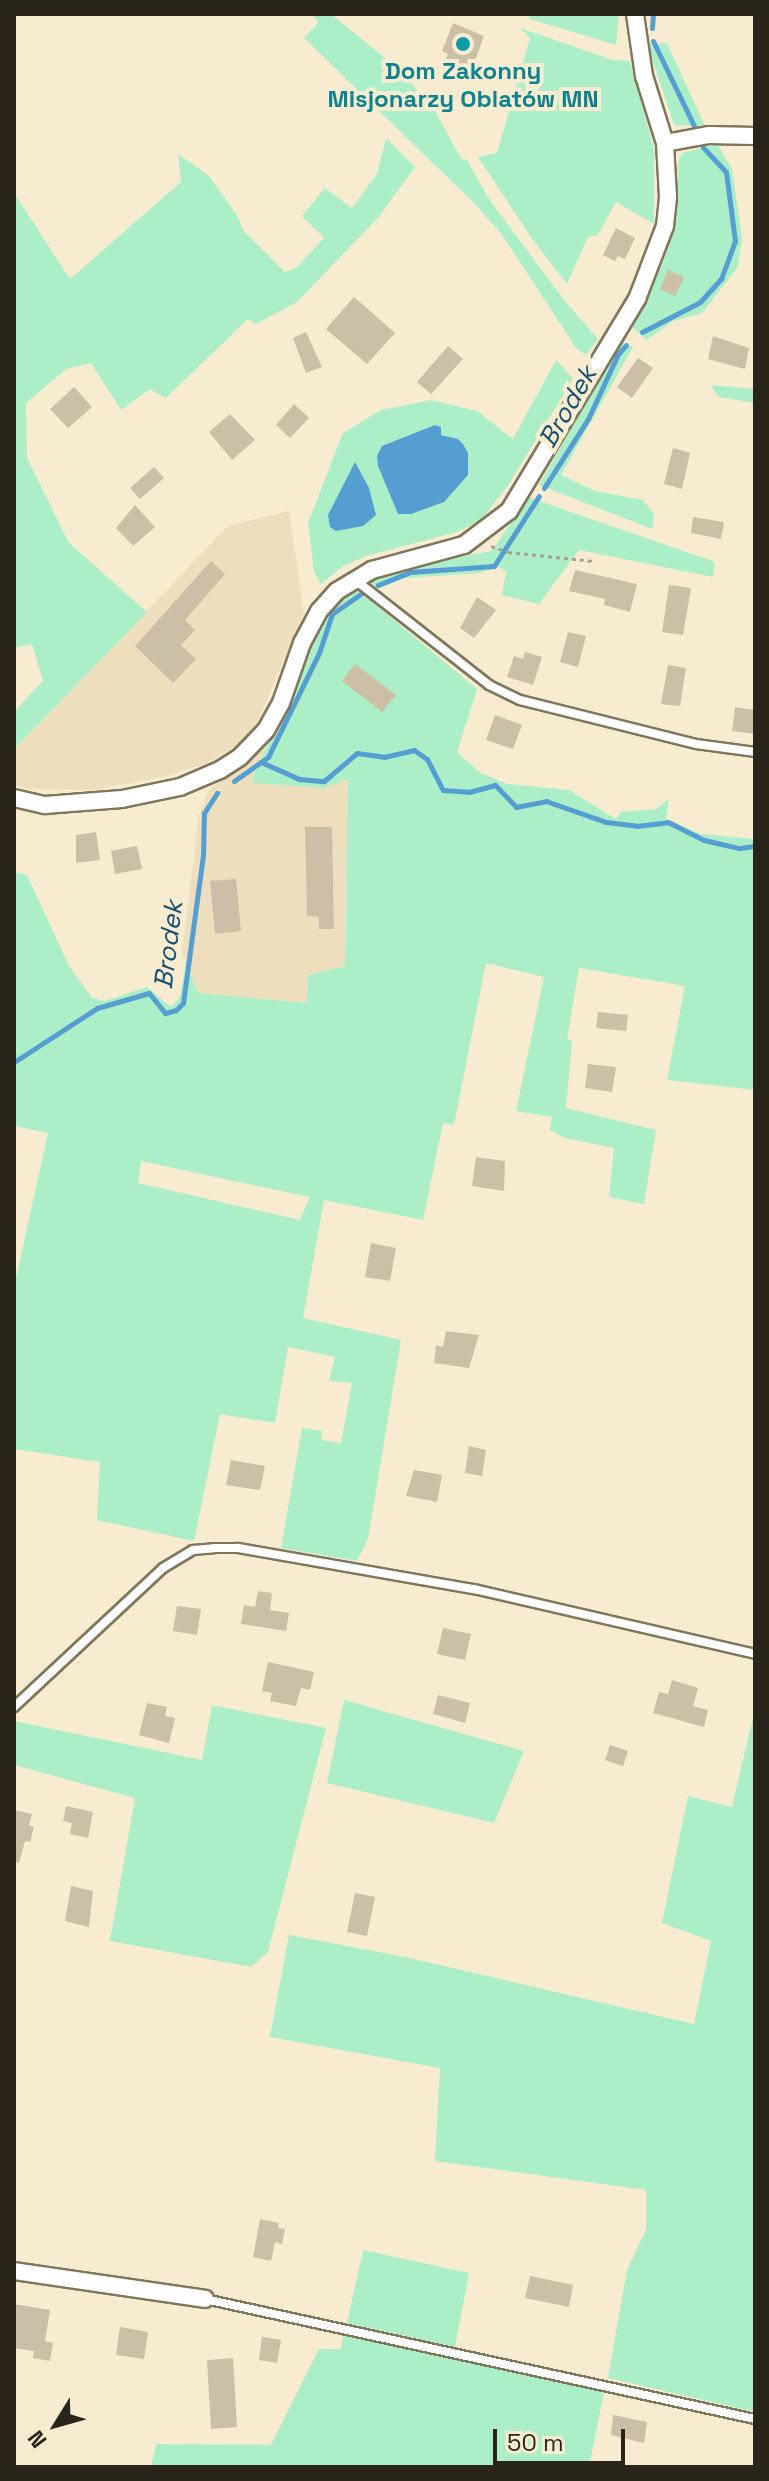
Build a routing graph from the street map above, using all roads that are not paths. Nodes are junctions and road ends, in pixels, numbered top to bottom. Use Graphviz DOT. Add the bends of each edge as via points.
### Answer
graph roads {
  1 [pos="635,14"];
  2 [pos="755,136"];
  3 [pos="665,143"];
  4 [pos="354,579"];
  5 [pos="755,752"];
  6 [pos="14,798"];
  7 [pos="755,1654"];
  8 [pos="14,1707"];
  9 [pos="14,2271"];
  10 [pos="205,2299"];
  11 [pos="755,2419"];
  1 -- 3 [label="street" via="644,76"];
  2 -- 3 [label="street" via="709,135"];
  3 -- 4 [label="street" via="668,197 653,262 637,299 509,511 464,545"];
  4 -- 5 [label="lane" via="489,685 520,700 696,744"];
  4 -- 6 [label="street" via="319,611 266,730 220,770 180,787 122,799 45,805"];
  7 -- 8 [label="lane" via="474,1589 214,1548 193,1550 163,1568"];
  9 -- 10 [label="street"];
  10 -- 11 [label="lane"];
}
